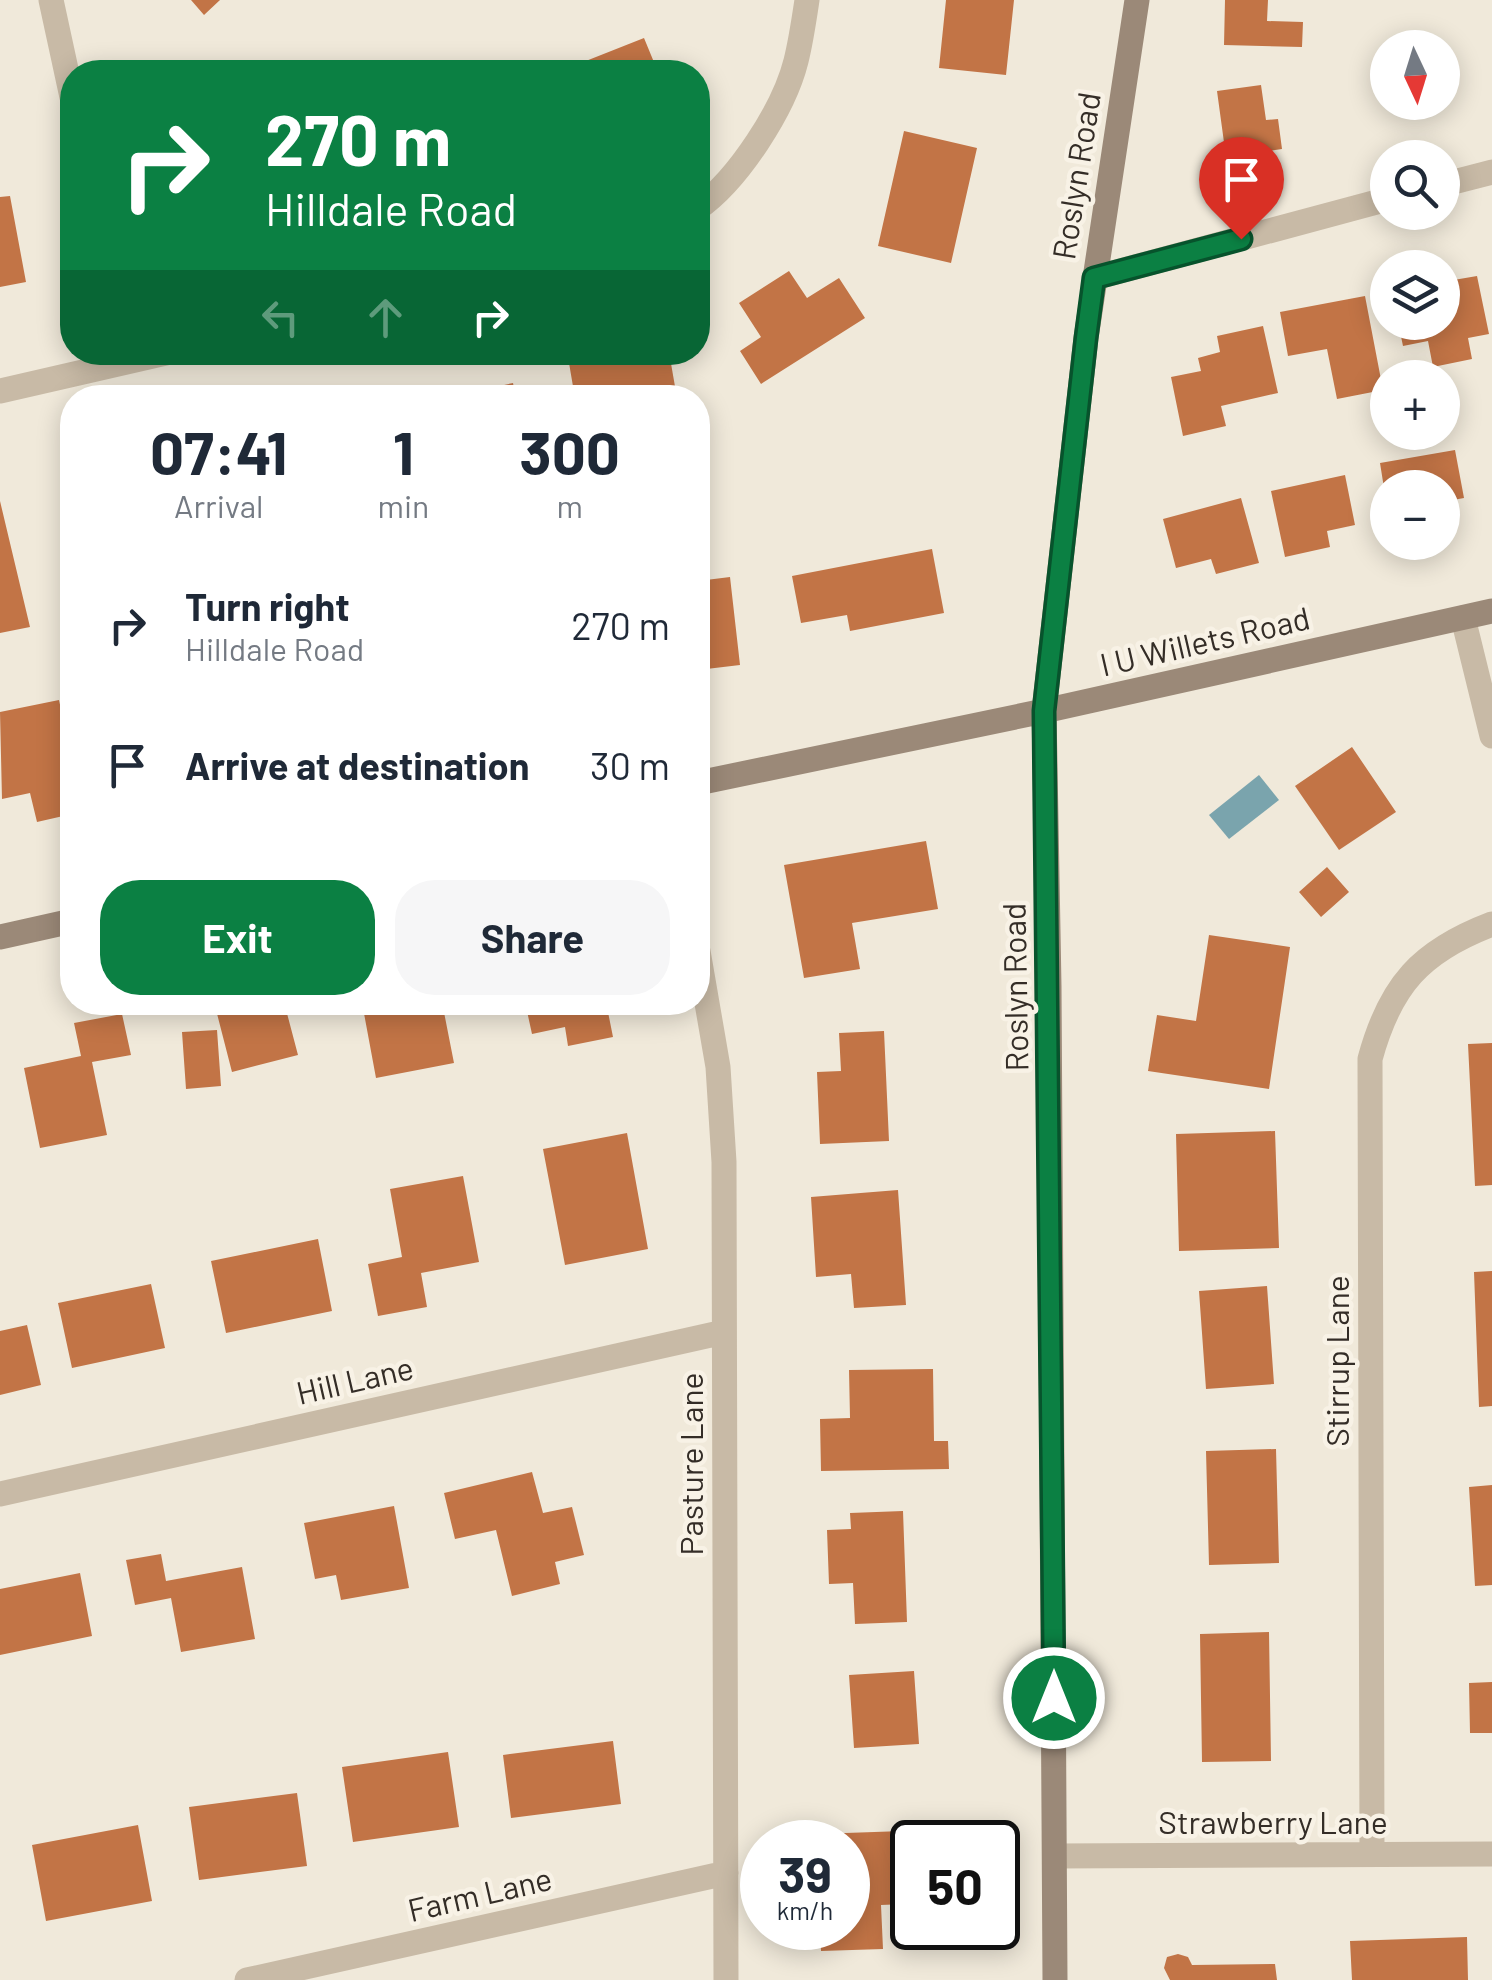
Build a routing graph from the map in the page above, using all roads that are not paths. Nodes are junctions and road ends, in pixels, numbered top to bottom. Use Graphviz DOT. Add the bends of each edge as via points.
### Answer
graph roads {
  1 [pos="51,0"];
  2 [pos="807,0"];
  3 [pos="1137,0"];
  4 [pos="64,60"];
  5 [pos="1492,172"];
  6 [pos="1460,180"];
  7 [pos="710,196"];
  8 [pos="1370,205"];
  9 [pos="1094,278"];
  10 [pos="100,365"];
  11 [pos="0,391"];
  12 [pos="1492,611"];
  13 [pos="1463,618"];
  14 [pos="1044,711"];
  15 [pos="1492,736"];
  16 [pos="710,781"];
  17 [pos="60,924"];
  18 [pos="1492,924"];
  19 [pos="0,937"];
  20 [pos="709,1015"];
  21 [pos="724,1332"];
  22 [pos="0,1494"];
  23 [pos="1372,1854"];
  24 [pos="1492,1854"];
  25 [pos="1055,1856"];
  26 [pos="726,1874"];
  27 [pos="248,1980"];
  28 [pos="726,1980"];
  29 [pos="1055,1980"];
  1 -- 4 [label="street"];
  2 -- 7 [label="street" via="796,64 782,99 746,159"];
  3 -- 9 [label="main road, Roslyn Road"];
  5 -- 6 [label="street"];
  8 -- 9 [label="street"];
  9 -- 14 [label="main road, Roslyn Road"];
  10 -- 11 [label="street"];
  12 -- 13 [label="main road, I U Willets Road"];
  13 -- 14 [label="main road, I U Willets Road"];
  13 -- 15 [label="street"];
  14 -- 16 [label="main road, I U Willets Road"];
  14 -- 25 [label="main road, Roslyn Road"];
  17 -- 19 [label="main road"];
  18 -- 23 [label="street, Stirrup Lane" via="1426,958 1392,1000 1370,1059"];
  20 -- 21 [label="street, Pasture Lane" via="724,1162"];
  21 -- 22 [label="street, Hill Lane"];
  21 -- 26 [label="street, Pasture Lane"];
  23 -- 24 [label="street, Strawberry Lane"];
  23 -- 25 [label="street, Strawberry Lane"];
  25 -- 29 [label="main road, Roslyn Road"];
  26 -- 27 [label="street, Farm Lane"];
  26 -- 28 [label="street, Pasture Lane"];
}
